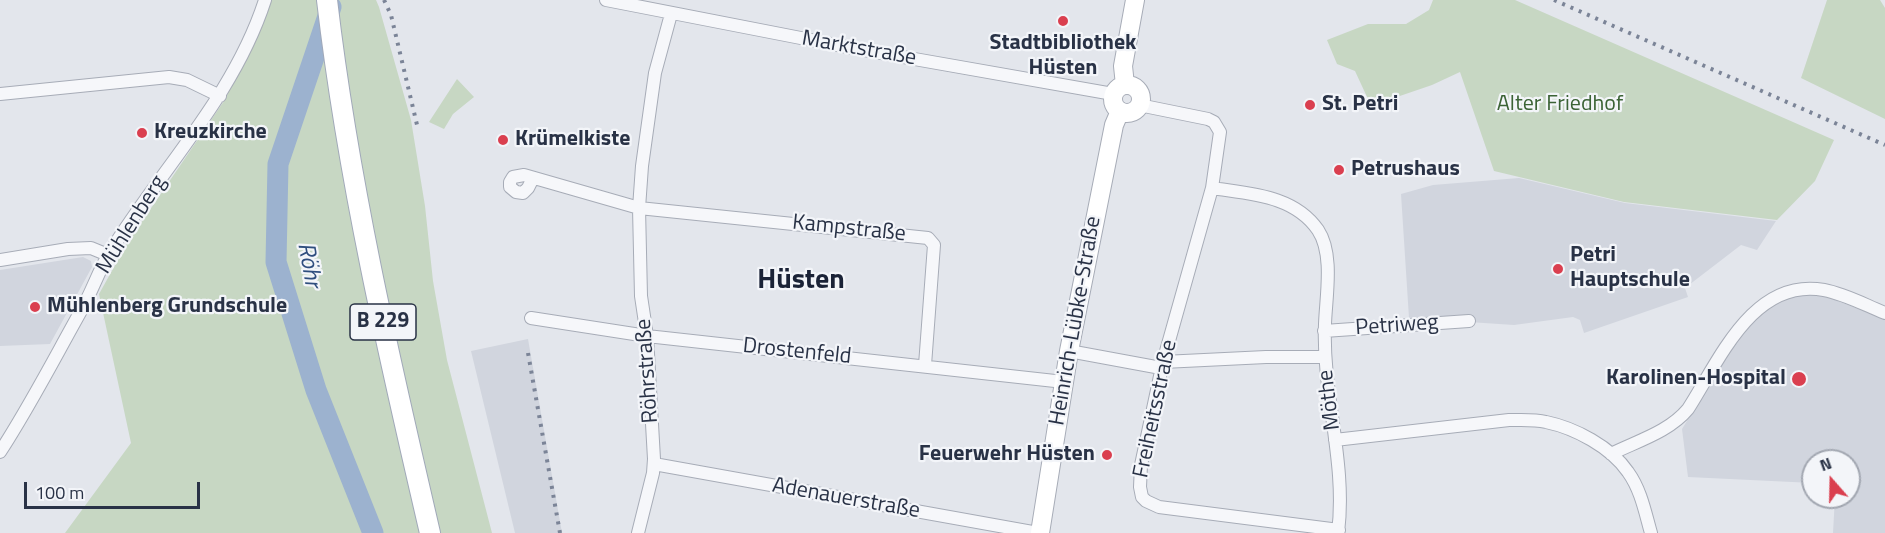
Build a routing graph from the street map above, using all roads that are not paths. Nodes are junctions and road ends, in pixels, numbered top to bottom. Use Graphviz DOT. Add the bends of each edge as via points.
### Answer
graph roads {
  1 [pos="264,0"];
  2 [pos="327,0"];
  3 [pos="606,0"];
  4 [pos="1135,0"];
  5 [pos="670,14"];
  6 [pos="0,94"];
  7 [pos="220,96"];
  8 [pos="1120,97"];
  9 [pos="1139,105"];
  10 [pos="533,178"];
  11 [pos="1212,188"];
  12 [pos="639,208"];
  13 [pos="108,255"];
  14 [pos="0,260"];
  15 [pos="1885,313"];
  16 [pos="531,318"];
  17 [pos="1469,321"];
  18 [pos="1324,331"];
  19 [pos="647,336"];
  20 [pos="1069,351"];
  21 [pos="1325,357"];
  22 [pos="1162,365"];
  23 [pos="925,366"];
  24 [pos="1064,382"];
  25 [pos="1335,440"];
  26 [pos="0,452"];
  27 [pos="1611,454"];
  28 [pos="654,464"];
  29 [pos="1338,532"];
  30 [pos="430,533"];
  31 [pos="638,533"];
  32 [pos="1039,533"];
  33 [pos="1651,533"];
  1 -- 7 [label="street, Mühlenberg" via="242,56"];
  2 -- 30 [label="main road, B 229" via="352,166"];
  3 -- 5 [label="street, Marktstraße"];
  4 -- 8 [label="street, Heinrich-Lübke-Straße"];
  5 -- 8 [label="street, Marktstraße"];
  5 -- 12 [label="street, Röhrstraße" via="655,74"];
  6 -- 7 [label="street" via="169,77 187,80"];
  7 -- 13 [label="street, Mühlenberg"];
  8 -- 9 [label="street" via="1137,89"];
  8 -- 20 [label="street, Heinrich-Lübke-Straße"];
  9 -- 11 [label="street, Freiheitsstraße" via="1214,122 1219,140"];
  10 -- 12 [label="street"];
  11 -- 18 [label="street, Möthe" via="1284,201 1317,228 1327,252"];
  11 -- 22 [label="street, Freiheitsstraße"];
  12 -- 19 [label="street, Röhrstraße" via="641,296"];
  12 -- 23 [label="street, Kampstraße" via="928,237 934,245"];
  13 -- 14 [label="street" via="90,248"];
  13 -- 26 [label="street, Mühlenberg"];
  15 -- 27 [label="street" via="1823,290 1799,290 1775,297 1759,307 1740,328 1678,420"];
  16 -- 19 [label="street, Drostenfeld"];
  17 -- 18 [label="street, Petriweg"];
  18 -- 21 [label="street, Möthe"];
  19 -- 23 [label="street, Drostenfeld"];
  19 -- 28 [label="street, Röhrstraße"];
  20 -- 22 [label="street"];
  20 -- 24 [label="street, Heinrich-Lübke-Straße"];
  21 -- 22 [label="street"];
  21 -- 25 [label="street, Möthe"];
  22 -- 29 [label="street, Freiheitsstraße" via="1139,478 1140,493 1146,501 1159,507"];
  23 -- 24 [label="street, Drostenfeld"];
  24 -- 32 [label="street, Heinrich-Lübke-Straße"];
  25 -- 27 [label="street, Möthe" via="1528,420 1553,424"];
  25 -- 29 [label="street"];
  27 -- 33 [label="street, Möthe" via="1633,479"];
  28 -- 31 [label="street, Röhrstraße"];
  28 -- 32 [label="street, Adenauerstraße"];
}
